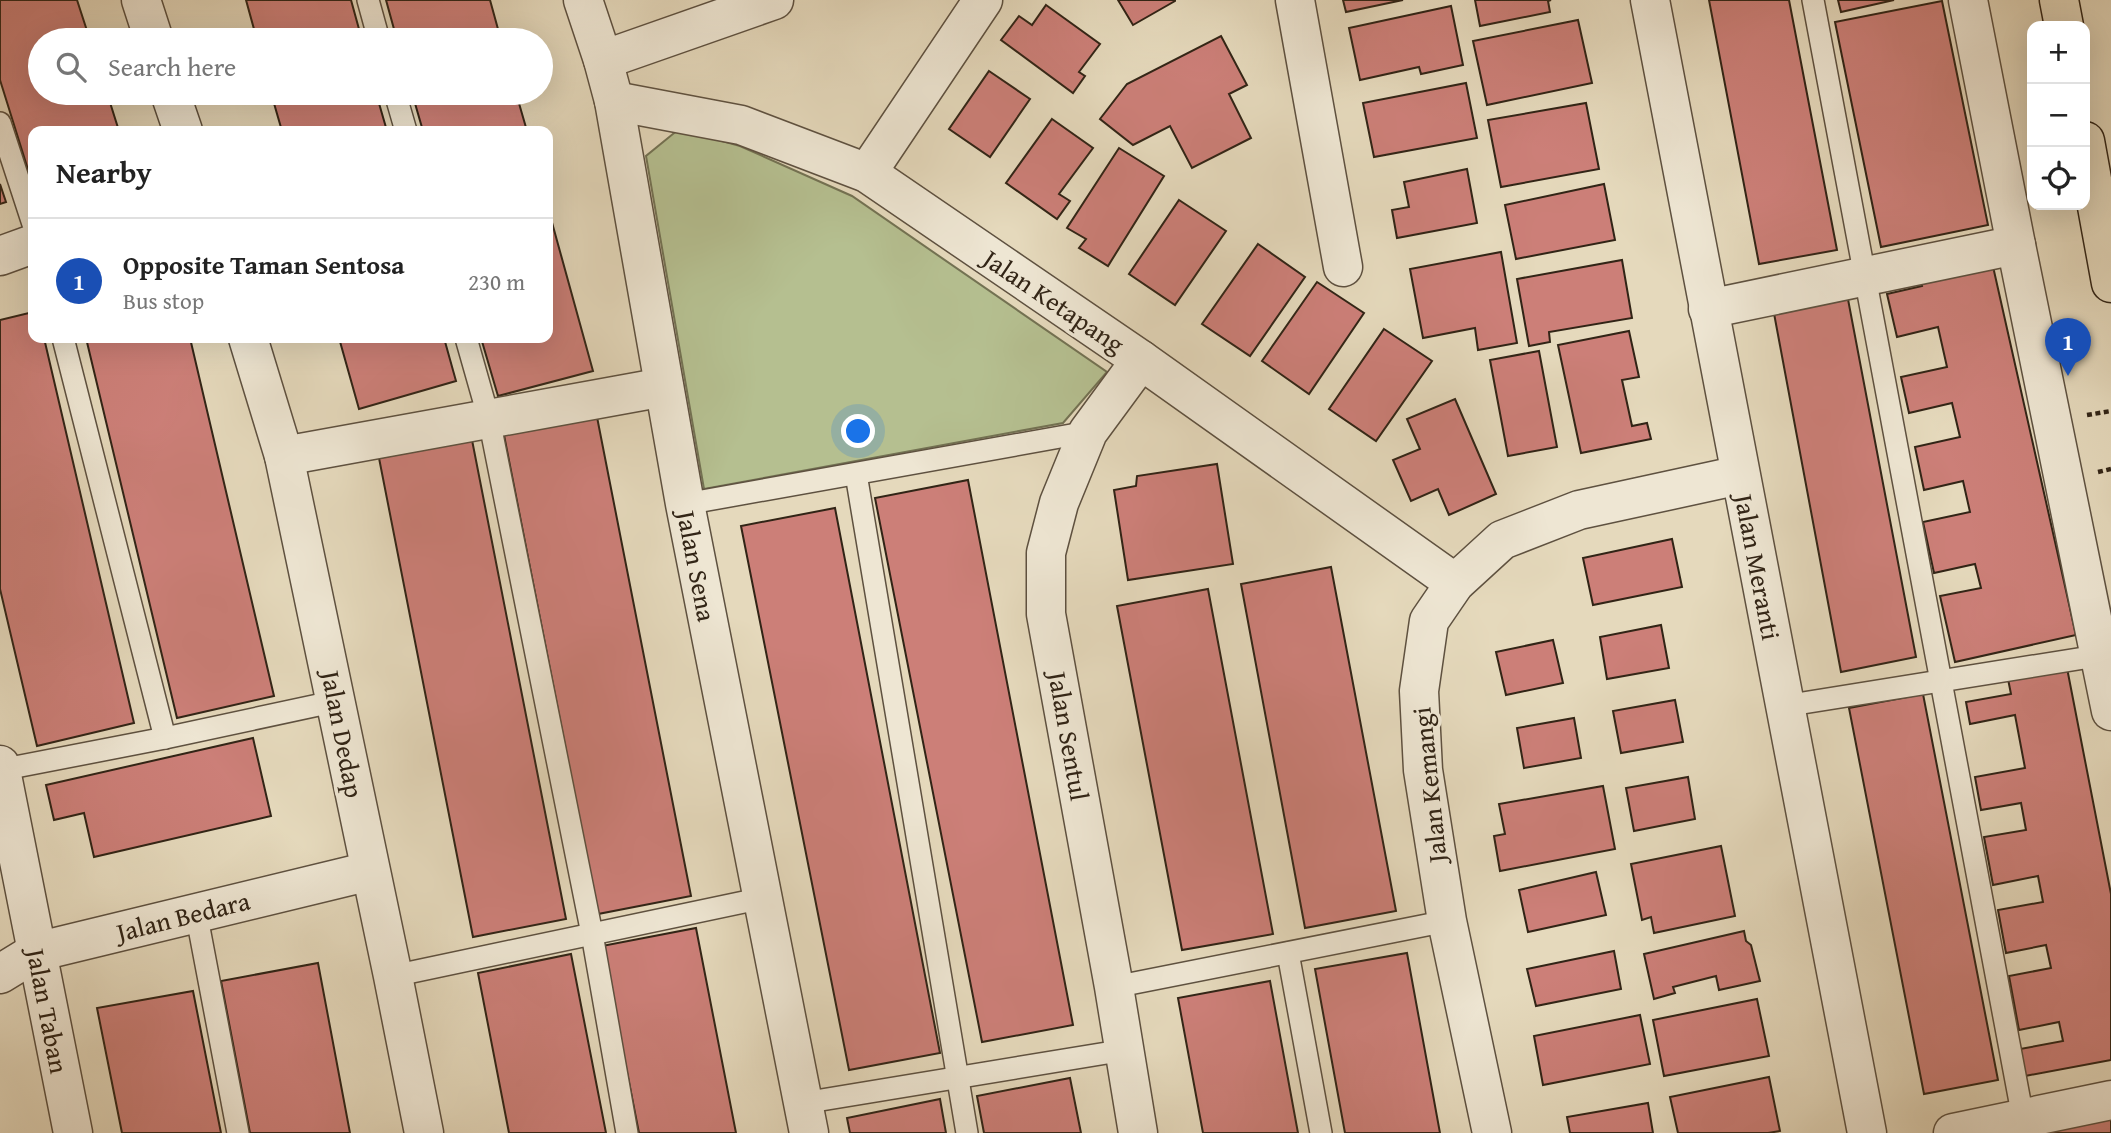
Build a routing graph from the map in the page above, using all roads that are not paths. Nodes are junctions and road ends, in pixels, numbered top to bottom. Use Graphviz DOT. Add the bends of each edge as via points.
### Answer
graph roads {
  1 [pos="141,0"];
  2 [pos="368,0"];
  3 [pos="583,0"];
  4 [pos="774,0"];
  5 [pos="983,0"];
  6 [pos="1295,0"];
  7 [pos="1650,0"];
  8 [pos="1813,0"];
  9 [pos="1968,0"];
  10 [pos="2059,0"];
  11 [pos="2063,21"];
  12 [pos="150,28"];
  13 [pos="376,28"];
  14 [pos="603,61"];
  15 [pos="614,101"];
  16 [pos="174,105"];
  17 [pos="398,105"];
  18 [pos="0,123"];
  19 [pos="181,126"];
  20 [pos="404,126"];
  21 [pos="2086,147"];
  22 [pos="867,173"];
  23 [pos="28,209"];
  24 [pos="28,246"];
  25 [pos="2015,246"];
  26 [pos="0,256"];
  27 [pos="1343,267"];
  28 [pos="1864,276"];
  29 [pos="2111,283"];
  30 [pos="1708,309"];
  31 [pos="65,343"];
  32 [pos="250,343"];
  33 [pos="467,343"];
  34 [pos="1141,360"];
  35 [pos="664,387"];
  36 [pos="489,419"];
  37 [pos="1088,432"];
  38 [pos="284,456"];
  39 [pos="856,474"];
  40 [pos="1740,475"];
  41 [pos="685,504"];
  42 [pos="1455,583"];
  43 [pos="2105,654"];
  44 [pos="1941,681"];
  45 [pos="337,701"];
  46 [pos="1784,706"];
  47 [pos="2111,711"];
  48 [pos="165,738"];
  49 [pos="0,768"];
  50 [pos="370,871"];
  51 [pos="763,898"];
  52 [pos="196,912"];
  53 [pos="1447,921"];
  54 [pos="592,934"];
  55 [pos="36,952"];
  56 [pos="1288,953"];
  57 [pos="0,974"];
  58 [pos="393,976"];
  59 [pos="1114,987"];
  60 [pos="1125,1050"];
  61 [pos="957,1078"];
  62 [pos="2111,1100"];
  63 [pos="806,1118"];
  64 [pos="2023,1118"];
  65 [pos="73,1133"];
  66 [pos="238,1133"];
  67 [pos="424,1133"];
  68 [pos="628,1133"];
  69 [pos="967,1133"];
  70 [pos="1138,1133"];
  71 [pos="1321,1133"];
  72 [pos="1492,1133"];
  73 [pos="1867,1133"];
  74 [pos="1953,1133"];
  1 -- 12 [label="street"];
  2 -- 13 [label="lane"];
  3 -- 14 [label="street, Jalan Sena"];
  4 -- 14 [label="street"];
  5 -- 22 [label="street"];
  6 -- 27 [label="street"];
  7 -- 30 [label="street, Jalan Meranti"];
  8 -- 28 [label="lane"];
  9 -- 25 [label="street"];
  10 -- 11 [label="highway"];
  14 -- 15 [label="street, Jalan Sena"];
  15 -- 22 [label="street, Jalan Ketapang" via="741,125"];
  15 -- 35 [label="street, Jalan Sena"];
  16 -- 19 [label="street"];
  17 -- 20 [label="lane"];
  18 -- 23 [label="lane"];
  21 -- 29 [label="highway"];
  22 -- 34 [label="street, Jalan Ketapang"];
  24 -- 26 [label="street"];
  25 -- 28 [label="street"];
  25 -- 43 [label="street"];
  28 -- 30 [label="street"];
  28 -- 44 [label="lane"];
  30 -- 40 [label="street, Jalan Meranti"];
  31 -- 48 [label="lane"];
  32 -- 38 [label="street, Jalan Dedap"];
  33 -- 36 [label="lane"];
  34 -- 37 [label="street, Jalan Sentul"];
  34 -- 42 [label="street, Jalan Ketapang"];
  35 -- 36 [label="street"];
  35 -- 41 [label="street, Jalan Sena"];
  36 -- 38 [label="street"];
  36 -- 54 [label="lane"];
  37 -- 39 [label="lane"];
  37 -- 59 [label="street, Jalan Sentul" via="1059,503 1046,553 1046,614"];
  38 -- 45 [label="street, Jalan Dedap"];
  39 -- 41 [label="lane"];
  39 -- 61 [label="lane"];
  40 -- 42 [label="street, Jalan Kemangi" via="1579,510 1502,540"];
  40 -- 46 [label="street, Jalan Meranti"];
  41 -- 51 [label="street, Jalan Sena"];
  42 -- 53 [label="street, Jalan Kemangi" via="1429,621 1419,691 1423,770"];
  43 -- 44 [label="lane"];
  43 -- 47 [label="street"];
  44 -- 46 [label="lane"];
  44 -- 64 [label="lane"];
  45 -- 48 [label="lane"];
  45 -- 50 [label="street, Jalan Dedap"];
  46 -- 73 [label="street, Jalan Meranti"];
  48 -- 49 [label="lane"];
  49 -- 55 [label="street, Jalan Taban"];
  50 -- 52 [label="street, Jalan Bedara"];
  50 -- 58 [label="street, Jalan Dedap"];
  51 -- 54 [label="lane"];
  51 -- 63 [label="street, Jalan Sena"];
  52 -- 55 [label="street, Jalan Bedara"];
  52 -- 66 [label="lane"];
  53 -- 56 [label="lane"];
  53 -- 72 [label="street, Jalan Kemangi"];
  54 -- 58 [label="lane"];
  54 -- 68 [label="lane"];
  55 -- 57 [label="street, Jalan Bedara"];
  55 -- 65 [label="street, Jalan Taban"];
  56 -- 59 [label="lane"];
  56 -- 71 [label="lane"];
  58 -- 67 [label="street, Jalan Dedap"];
  59 -- 60 [label="street, Jalan Sentul"];
  60 -- 61 [label="lane"];
  60 -- 70 [label="street, Jalan Sentul"];
  61 -- 63 [label="lane"];
  61 -- 69 [label="lane"];
  62 -- 64 [label="street"];
  64 -- 74 [label="street"];
}
